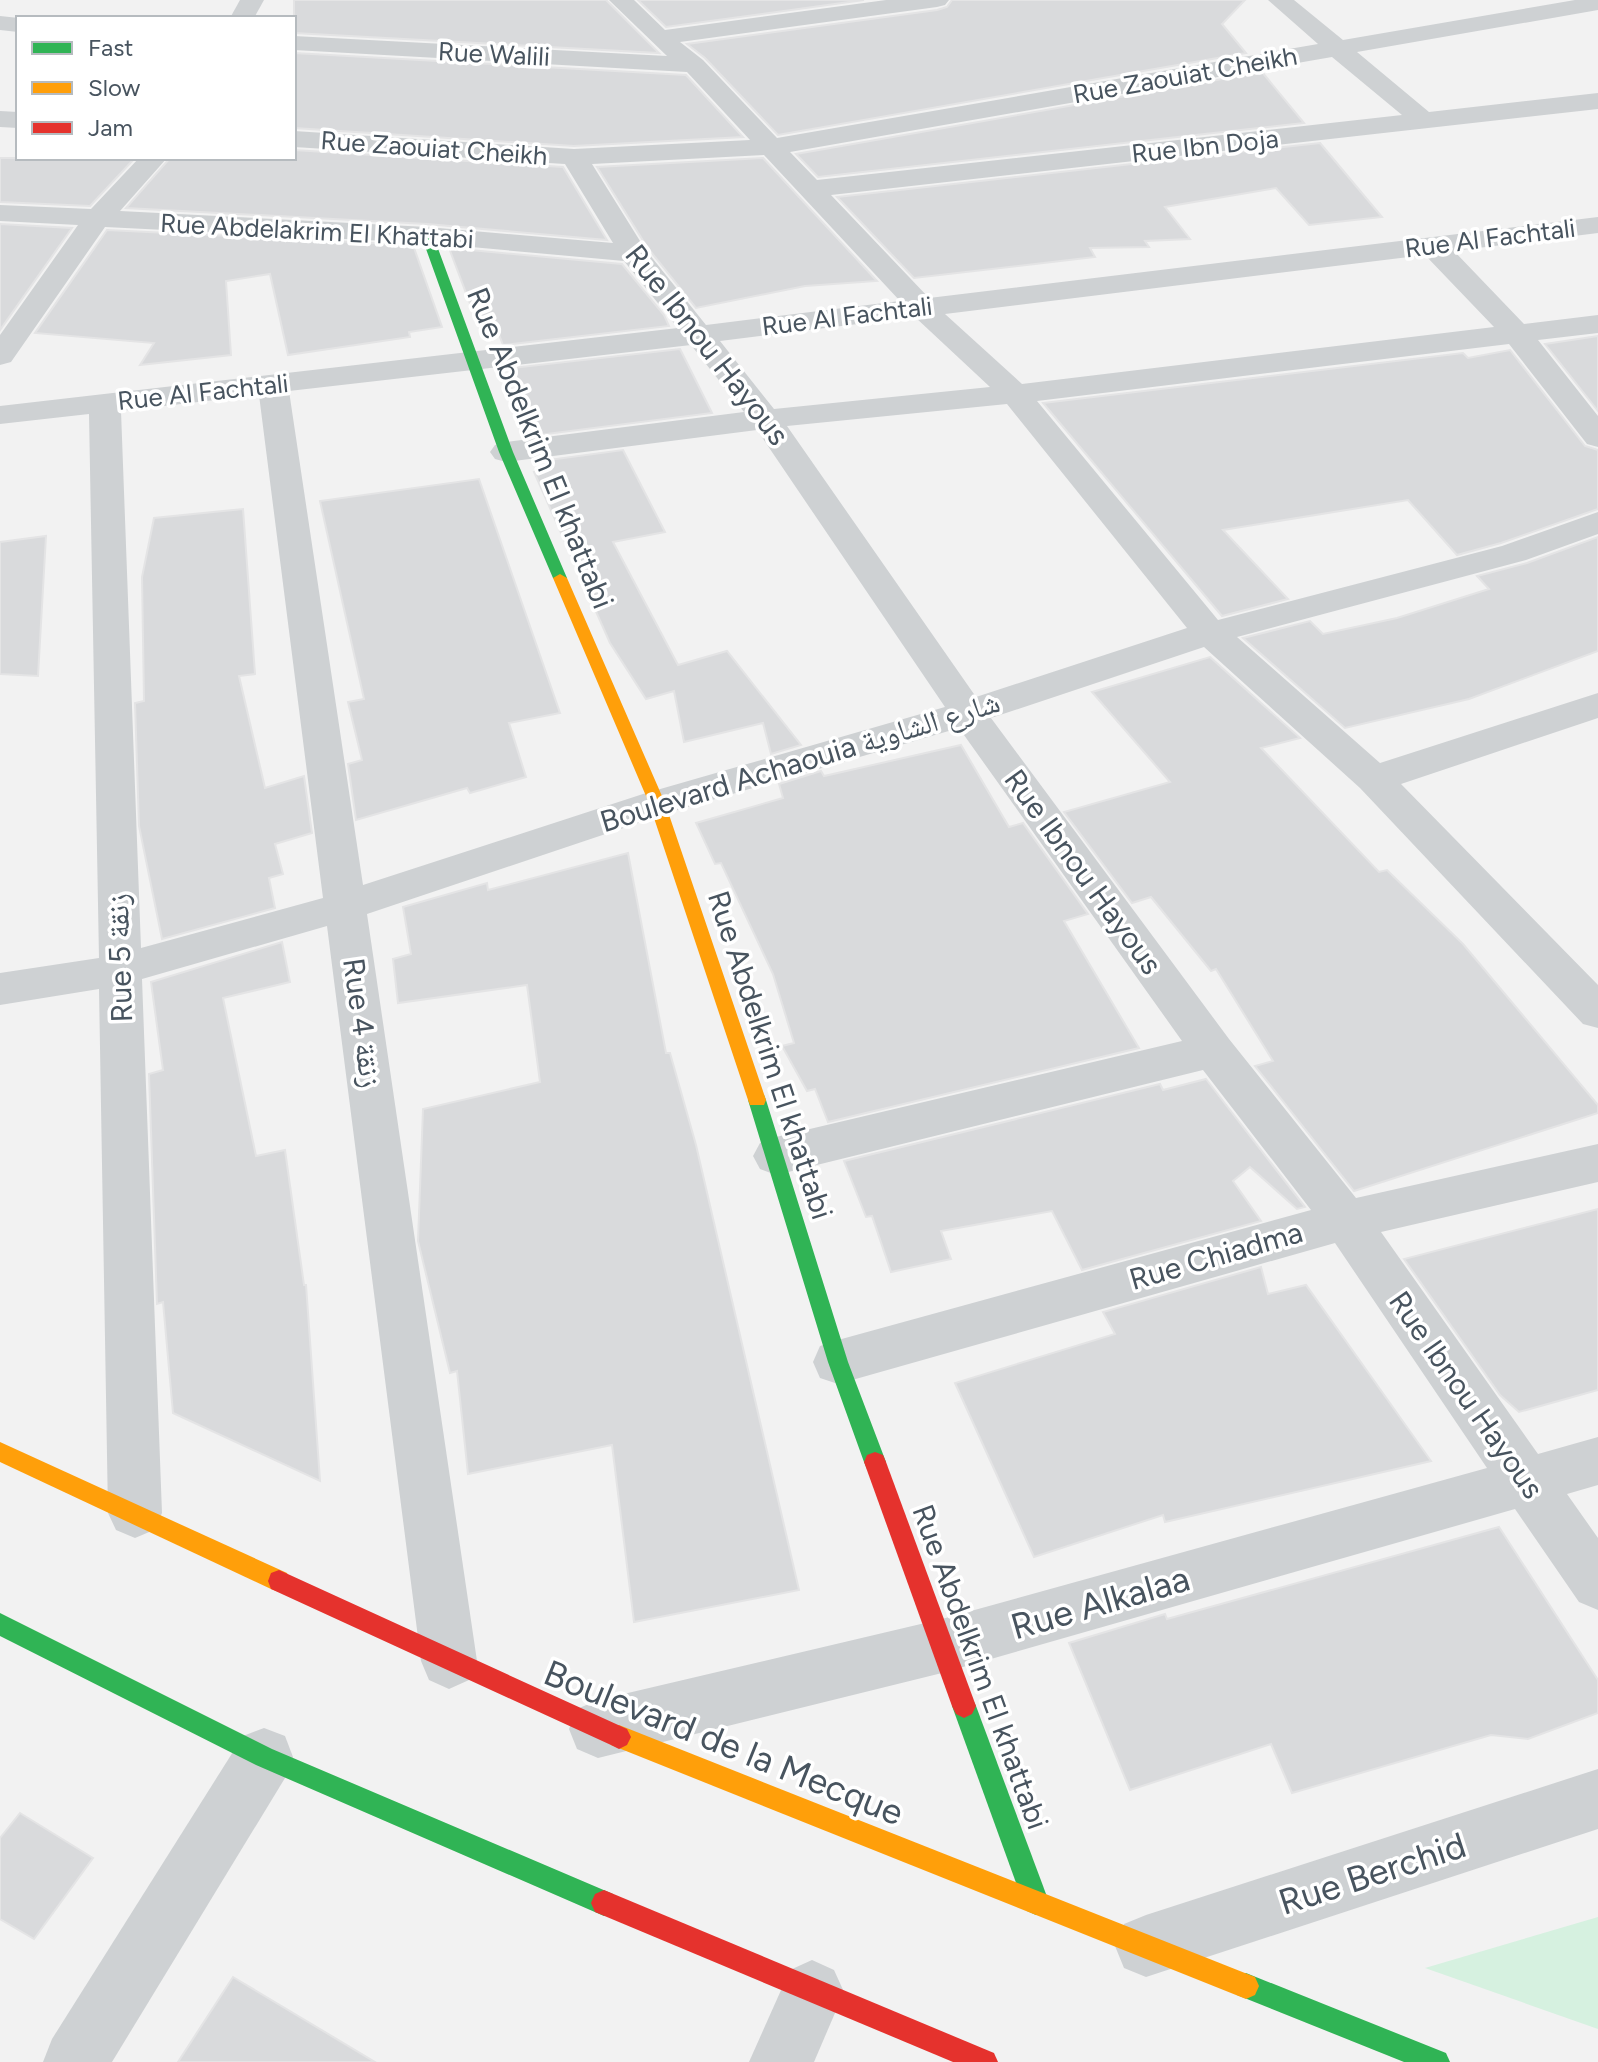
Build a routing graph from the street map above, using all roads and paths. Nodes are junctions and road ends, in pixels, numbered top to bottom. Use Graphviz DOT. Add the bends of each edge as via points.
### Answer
graph roads {
  1 [pos="621,0"];
  2 [pos="937,0"];
  3 [pos="1280,0"];
  4 [pos="1598,3"];
  5 [pos="659,38"];
  6 [pos="296,43"];
  7 [pos="1338,48"];
  8 [pos="694,65"];
  9 [pos="1598,101"];
  10 [pos="1425,122"];
  11 [pos="296,139"];
  12 [pos="772,147"];
  13 [pos="574,157"];
  14 [pos="152,160"];
  15 [pos="811,189"];
  16 [pos="0,213"];
  17 [pos="97,219"];
  18 [pos="1598,225"];
  19 [pos="427,235"];
  20 [pos="1432,245"];
  21 [pos="633,253"];
  22 [pos="920,306"];
  23 [pos="1598,324"];
  24 [pos="1517,334"];
  25 [pos="698,335"];
  26 [pos="0,356"];
  27 [pos="472,360"];
  28 [pos="273,385"];
  29 [pos="1015,394"];
  30 [pos="105,403"];
  31 [pos="0,415"];
  32 [pos="766,419"];
  33 [pos="1598,437"];
  34 [pos="506,452"];
  35 [pos="1598,522"];
  36 [pos="1210,633"];
  37 [pos="1598,705"];
  38 [pos="968,713"];
  39 [pos="1374,779"];
  40 [pos="657,803"];
  41 [pos="346,906"];
  42 [pos="120,970"];
  43 [pos="0,989"];
  44 [pos="1598,1012"];
  45 [pos="1213,1051"];
  46 [pos="776,1156"];
  47 [pos="1598,1163"];
  48 [pos="1346,1220"];
  49 [pos="838,1362"];
  50 [pos="0,1452"];
  51 [pos="1598,1461"];
  52 [pos="1524,1481"];
  53 [pos="135,1513"];
  54 [pos="1598,1584"];
  55 [pos="0,1624"];
  56 [pos="942,1646"];
  57 [pos="449,1661"];
  58 [pos="598,1729"];
  59 [pos="264,1757"];
  60 [pos="1598,1799"];
  61 [pos="1036,1902"];
  62 [pos="1146,1946"];
  63 [pos="812,1992"];
  64 [pos="75,2062"];
  65 [pos="781,2062"];
  66 [pos="985,2062"];
  67 [pos="1437,2062"];
  1 -- 5 [label="street"];
  2 -- 5 [label="street"];
  3 -- 7 [label="street"];
  4 -- 7 [label="street, Rue Zaouiat Cheikh"];
  5 -- 8 [label="street"];
  6 -- 8 [label="street, Rue Walili"];
  7 -- 10 [label="street"];
  7 -- 12 [label="street, Rue Zaouiat Cheikh"];
  8 -- 12 [label="street"];
  9 -- 10 [label="street, Rue Ibn Doja"];
  10 -- 15 [label="street, Rue Ibn Doja"];
  11 -- 13 [label="street, Rue Zaouiat Cheikh"];
  12 -- 13 [label="street, Rue Zaouiat Cheikh"];
  12 -- 15 [label="street"];
  13 -- 21 [label="street, Rue Ibnou Hayous"];
  14 -- 17 [label="street"];
  15 -- 22 [label="street"];
  16 -- 17 [label="street, Rue Abdelakrim El Khattabi"];
  17 -- 19 [label="street, Rue Abdelakrim El Khattabi"];
  17 -- 26 [label="street"];
  18 -- 20 [label="street, Rue Al Fachtali"];
  19 -- 21 [label="street, Rue Abdelakrim El Khattabi"];
  19 -- 27 [label="street, Rue Abdelkrim El khattabi"];
  20 -- 22 [label="street, Rue Al Fachtali"];
  20 -- 24 [label="street"];
  21 -- 25 [label="street, Rue Ibnou Hayous"];
  22 -- 25 [label="street, Rue Al Fachtali"];
  22 -- 29 [label="street"];
  23 -- 24 [label="street"];
  24 -- 29 [label="street"];
  24 -- 33 [label="street"];
  25 -- 27 [label="street, Rue Al Fachtali"];
  25 -- 32 [label="street, Rue Ibnou Hayous"];
  27 -- 28 [label="street, Rue Al Fachtali"];
  27 -- 34 [label="street, Rue Abdelkrim El khattabi"];
  28 -- 30 [label="street, Rue Al Fachtali"];
  28 -- 41 [label="street, Rue 4 زنقة"];
  29 -- 32 [label="street"];
  29 -- 36 [label="street"];
  30 -- 31 [label="street, Rue Al Fachtali"];
  30 -- 42 [label="street, Rue 5 زنقة"];
  32 -- 34 [label="street"];
  32 -- 38 [label="street, Rue Ibnou Hayous"];
  34 -- 40 [label="street, Rue Abdelkrim El khattabi"];
  35 -- 36 [label="street, Boulevard Achaouia شارع الشاوية" via="1514,553"];
  36 -- 38 [label="street, Boulevard Achaouia شارع الشاوية"];
  36 -- 39 [label="street"];
  37 -- 39 [label="street"];
  38 -- 40 [label="street, Boulevard Achaouia شارع الشاوية"];
  38 -- 45 [label="street, Rue Ibnou Hayous"];
  39 -- 44 [label="street"];
  40 -- 41 [label="street, Boulevard Achaouia شارع الشاوية"];
  40 -- 46 [label="street, Rue Abdelkrim El khattabi"];
  41 -- 42 [label="street, Boulevard Achaouia شارع الشاوية"];
  41 -- 57 [label="street, Rue 4 زنقة"];
  42 -- 43 [label="street, Boulevard Achaouia شارع الشاوية"];
  42 -- 53 [label="street, Rue 5 زنقة"];
  45 -- 46 [label="street"];
  45 -- 48 [label="street, Rue Ibnou Hayous"];
  46 -- 49 [label="street, Rue Abdelkrim El khattabi"];
  47 -- 48 [label="street, Rue Chiadma"];
  48 -- 49 [label="street, Rue Chiadma"];
  48 -- 52 [label="street, Rue Ibnou Hayous"];
  49 -- 56 [label="street, Rue Abdelkrim El khattabi"];
  50 -- 53 [label="street, Boulevard de la Mecque"];
  51 -- 52 [label="street, Rue Alkalaa"];
  52 -- 54 [label="street, Rue Ibnou Hayous"];
  52 -- 56 [label="street, Rue Alkalaa"];
  53 -- 57 [label="street, Boulevard de la Mecque"];
  55 -- 59 [label="street"];
  56 -- 58 [label="street, Rue Alkalaa"];
  56 -- 61 [label="street, Rue Abdelkrim El khattabi"];
  57 -- 58 [label="street, Boulevard de la Mecque"];
  58 -- 61 [label="street, Boulevard de la Mecque"];
  59 -- 63 [label="street"];
  59 -- 64 [label="street"];
  60 -- 62 [label="street, Rue Berchid"];
  61 -- 62 [label="street, Boulevard de la Mecque"];
  62 -- 67 [label="street, Boulevard de la Mecque"];
  63 -- 65 [label="street"];
  63 -- 66 [label="street"];
}
